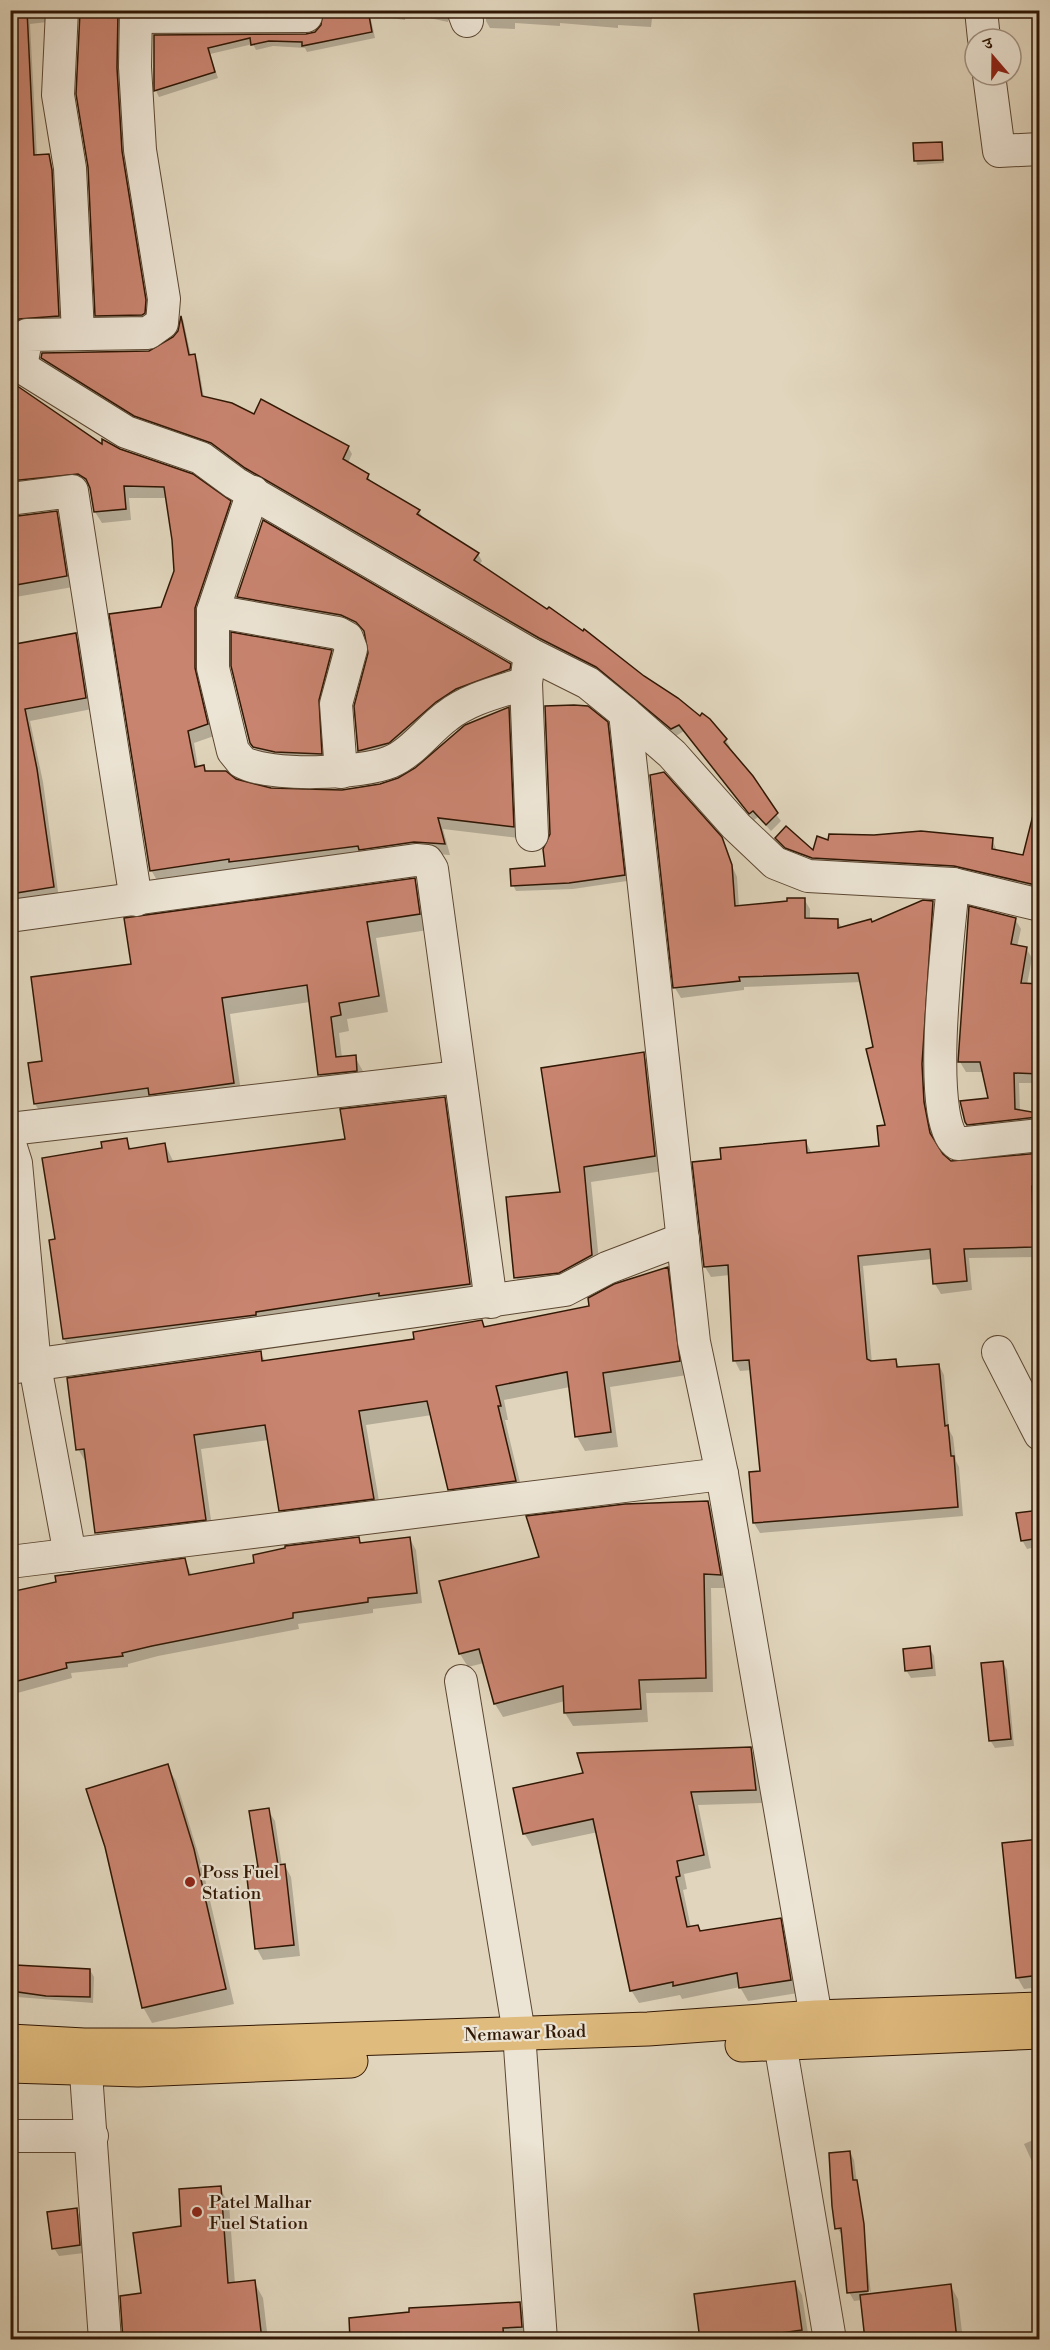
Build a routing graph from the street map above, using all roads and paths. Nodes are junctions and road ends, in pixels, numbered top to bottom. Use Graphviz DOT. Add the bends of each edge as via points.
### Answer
graph roads {
  1 [pos="62,10"];
  2 [pos="981,10"];
  3 [pos="136,14"];
  4 [pos="306,16"];
  5 [pos="983,27"];
  6 [pos="991,87"];
  7 [pos="1040,149"];
  8 [pos="78,333"];
  9 [pos="16,363"];
  10 [pos="253,492"];
  11 [pos="10,499"];
  12 [pos="213,611"];
  13 [pos="528,669"];
  14 [pos="625,713"];
  15 [pos="341,772"];
  16 [pos="532,836"];
  17 [pos="953,884"];
  18 [pos="136,900"];
  19 [pos="1040,905"];
  20 [pos="10,916"];
  21 [pos="460,1077"];
  22 [pos="10,1129"];
  23 [pos="1040,1136"];
  24 [pos="10,1144"];
  25 [pos="683,1239"];
  26 [pos="491,1302"];
  27 [pos="998,1352"];
  28 [pos="23,1367"];
  29 [pos="1040,1434"];
  30 [pos="722,1474"];
  31 [pos="70,1556"];
  32 [pos="10,1562"];
  33 [pos="461,1681"];
  34 [pos="1040,2008"];
  35 [pos="816,2017"];
  36 [pos="1040,2032"];
  37 [pos="10,2041"];
  38 [pos="520,2043"];
  39 [pos="780,2043"];
  40 [pos="86,2057"];
  41 [pos="10,2066"];
  42 [pos="10,2136"];
  43 [pos="92,2136"];
  44 [pos="105,2340"];
  45 [pos="541,2340"];
  46 [pos="830,2340"];
  1 -- 8 [label="street" via="58,95 70,168"];
  2 -- 5 [label="street"];
  3 -- 4 [label="street"];
  3 -- 8 [label="street" via="140,150 164,299 162,323 148,333"];
  6 -- 7 [label="street" via="999,151"];
  8 -- 9 [label="street" via="27,335"];
  9 -- 10 [label="street" via="126,432 201,458"];
  10 -- 12 [label="street"];
  10 -- 13 [label="street"];
  11 -- 18 [label="street" via="72,491"];
  12 -- 15 [label="street" via="213,668 236,758 247,765 274,769"];
  12 -- 15 [label="street" via="348,638 351,649 336,704"];
  13 -- 14 [label="street" via="588,683"];
  13 -- 15 [label="street" via="447,715 393,762"];
  13 -- 16 [label="street"];
  14 -- 17 [label="street" via="672,754 775,863 808,876"];
  14 -- 25 [label="street"];
  17 -- 19 [label="street"];
  17 -- 23 [label="street" via="940,1041 948,1133 958,1144"];
  18 -- 20 [label="street"];
  18 -- 21 [label="street" via="427,861 432,869"];
  21 -- 22 [label="street"];
  21 -- 26 [label="street"];
  24 -- 28 [label="street" via="16,1163"];
  25 -- 26 [label="street" via="607,1268 565,1290"];
  25 -- 30 [label="street" via="694,1342"];
  26 -- 28 [label="street"];
  27 -- 29 [label="street"];
  28 -- 31 [label="street"];
  30 -- 31 [label="street"];
  30 -- 35 [label="street"];
  31 -- 32 [label="street"];
  33 -- 38 [label="street"];
  34 -- 35 [label="highway, Nemawar Road"];
  35 -- 38 [label="highway, Nemawar Road"];
  36 -- 39 [label="highway, Nemawar Road"];
  37 -- 40 [label="highway, Nemawar Road"];
  38 -- 39 [label="highway, Nemawar Road"];
  38 -- 40 [label="highway, Nemawar Road" via="138,2070"];
  38 -- 45 [label="street"];
  39 -- 46 [label="street"];
  40 -- 41 [label="highway, Nemawar Road"];
  40 -- 43 [label="street"];
  42 -- 43 [label="street"];
  43 -- 44 [label="street"];
}
